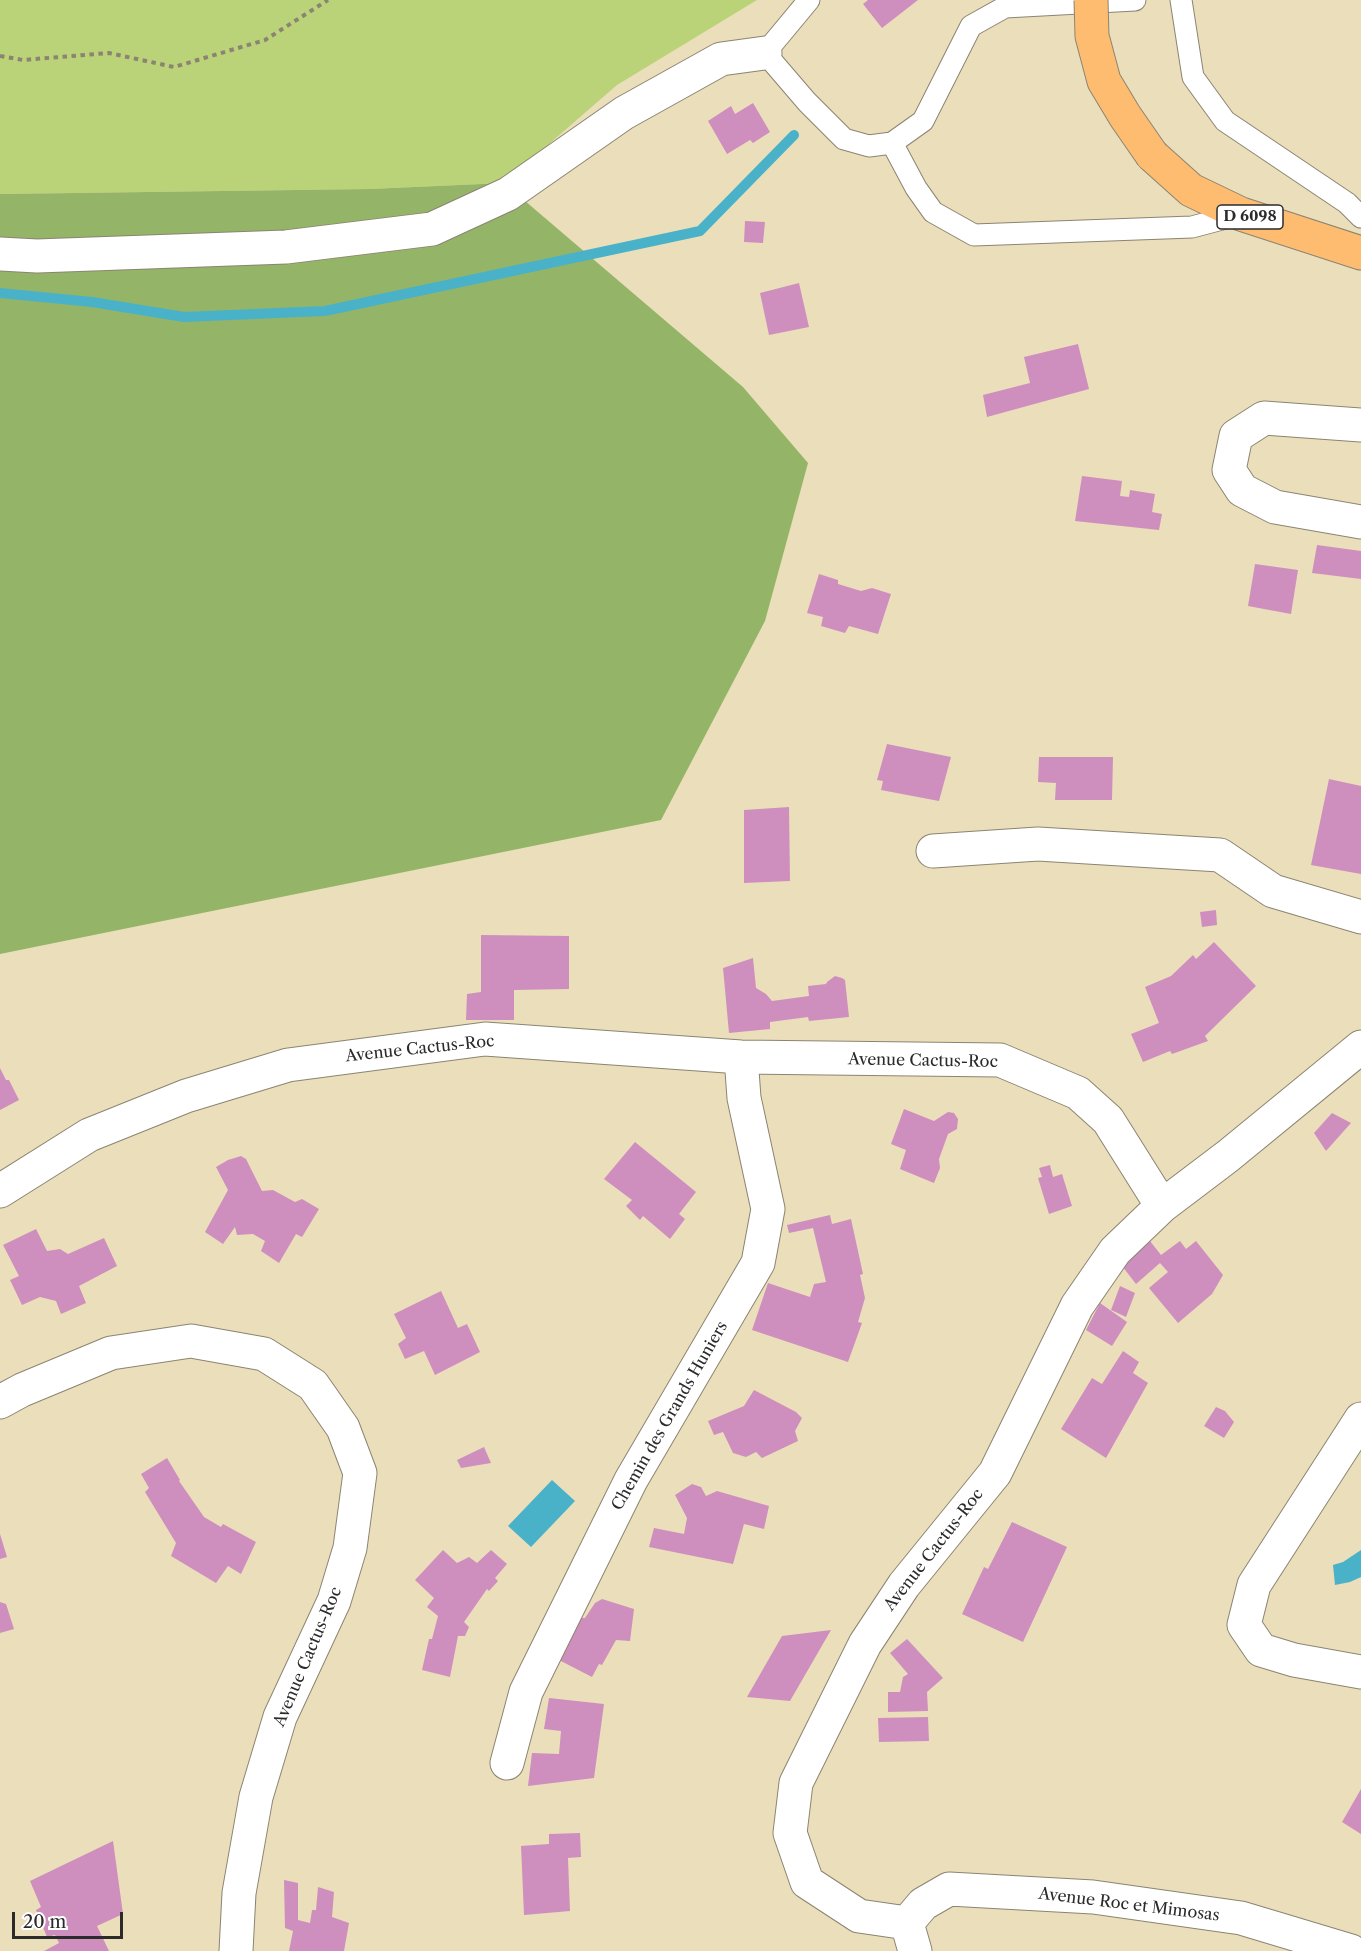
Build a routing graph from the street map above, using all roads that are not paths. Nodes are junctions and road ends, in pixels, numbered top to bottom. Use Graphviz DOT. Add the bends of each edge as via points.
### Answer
graph roads {
  1 [pos="809,0"];
  2 [pos="1091,0"];
  3 [pos="1135,0"];
  4 [pos="1181,0"];
  5 [pos="765,53"];
  6 [pos="892,143"];
  7 [pos="1241,214"];
  8 [pos="1361,217"];
  9 [pos="1361,253"];
  10 [pos="0,254"];
  11 [pos="1361,425"];
  12 [pos="1361,522"];
  13 [pos="933,851"];
  14 [pos="1361,917"];
  15 [pos="1361,1047"];
  16 [pos="741,1057"];
  17 [pos="0,1191"];
  18 [pos="1162,1206"];
  19 [pos="0,1402"];
  20 [pos="1361,1419"];
  21 [pos="1361,1672"];
  22 [pos="507,1763"];
  23 [pos="911,1937"];
  24 [pos="237,1951"];
  25 [pos="1351,1951"];
  1 -- 5 [label="lane"];
  2 -- 7 [label="main road, D 6098, bridge" via="1092,36 1104,81 1152,155 1191,190"];
  3 -- 6 [label="lane" via="1005,8 971,26 923,121"];
  4 -- 8 [label="lane" via="1193,76 1225,121 1347,203"];
  5 -- 6 [label="lane" via="844,139 868,146"];
  5 -- 10 [label="street" via="721,59 624,113 508,194 432,229 286,248"];
  6 -- 7 [label="lane" via="933,212 974,235 1192,227"];
  7 -- 9 [label="main road, D 6098"];
  11 -- 12 [label="street" via="1264,418 1236,436 1229,470 1242,490 1275,507"];
  13 -- 14 [label="street" via="1038,844 1220,855 1273,891"];
  15 -- 18 [label="street"];
  16 -- 17 [label="street, Avenue Cactus-Roc" via="485,1039 288,1065 186,1095 89,1135"];
  16 -- 18 [label="street, Avenue Cactus-Roc" via="1000,1060 1078,1093 1108,1120"];
  16 -- 22 [label="street, Chemin des Grands Huniers" via="744,1098 768,1209 758,1263 631,1480 526,1692"];
  18 -- 23 [label="street, Avenue Cactus-Roc" via="1115,1251 1077,1306 995,1473 904,1585 865,1644 796,1784 790,1833 807,1882 859,1916"];
  19 -- 24 [label="street, Avenue Cactus-Roc" via="111,1353 191,1341 264,1354 313,1385 344,1428 360,1473 350,1548 334,1601 280,1718 256,1797 239,1893"];
  20 -- 21 [label="street" via="1254,1586 1244,1625 1261,1650"];
  23 -- 25 [label="street, Avenue Roc et Mimosas" via="923,1904 949,1889 1093,1897 1241,1918"];
}
